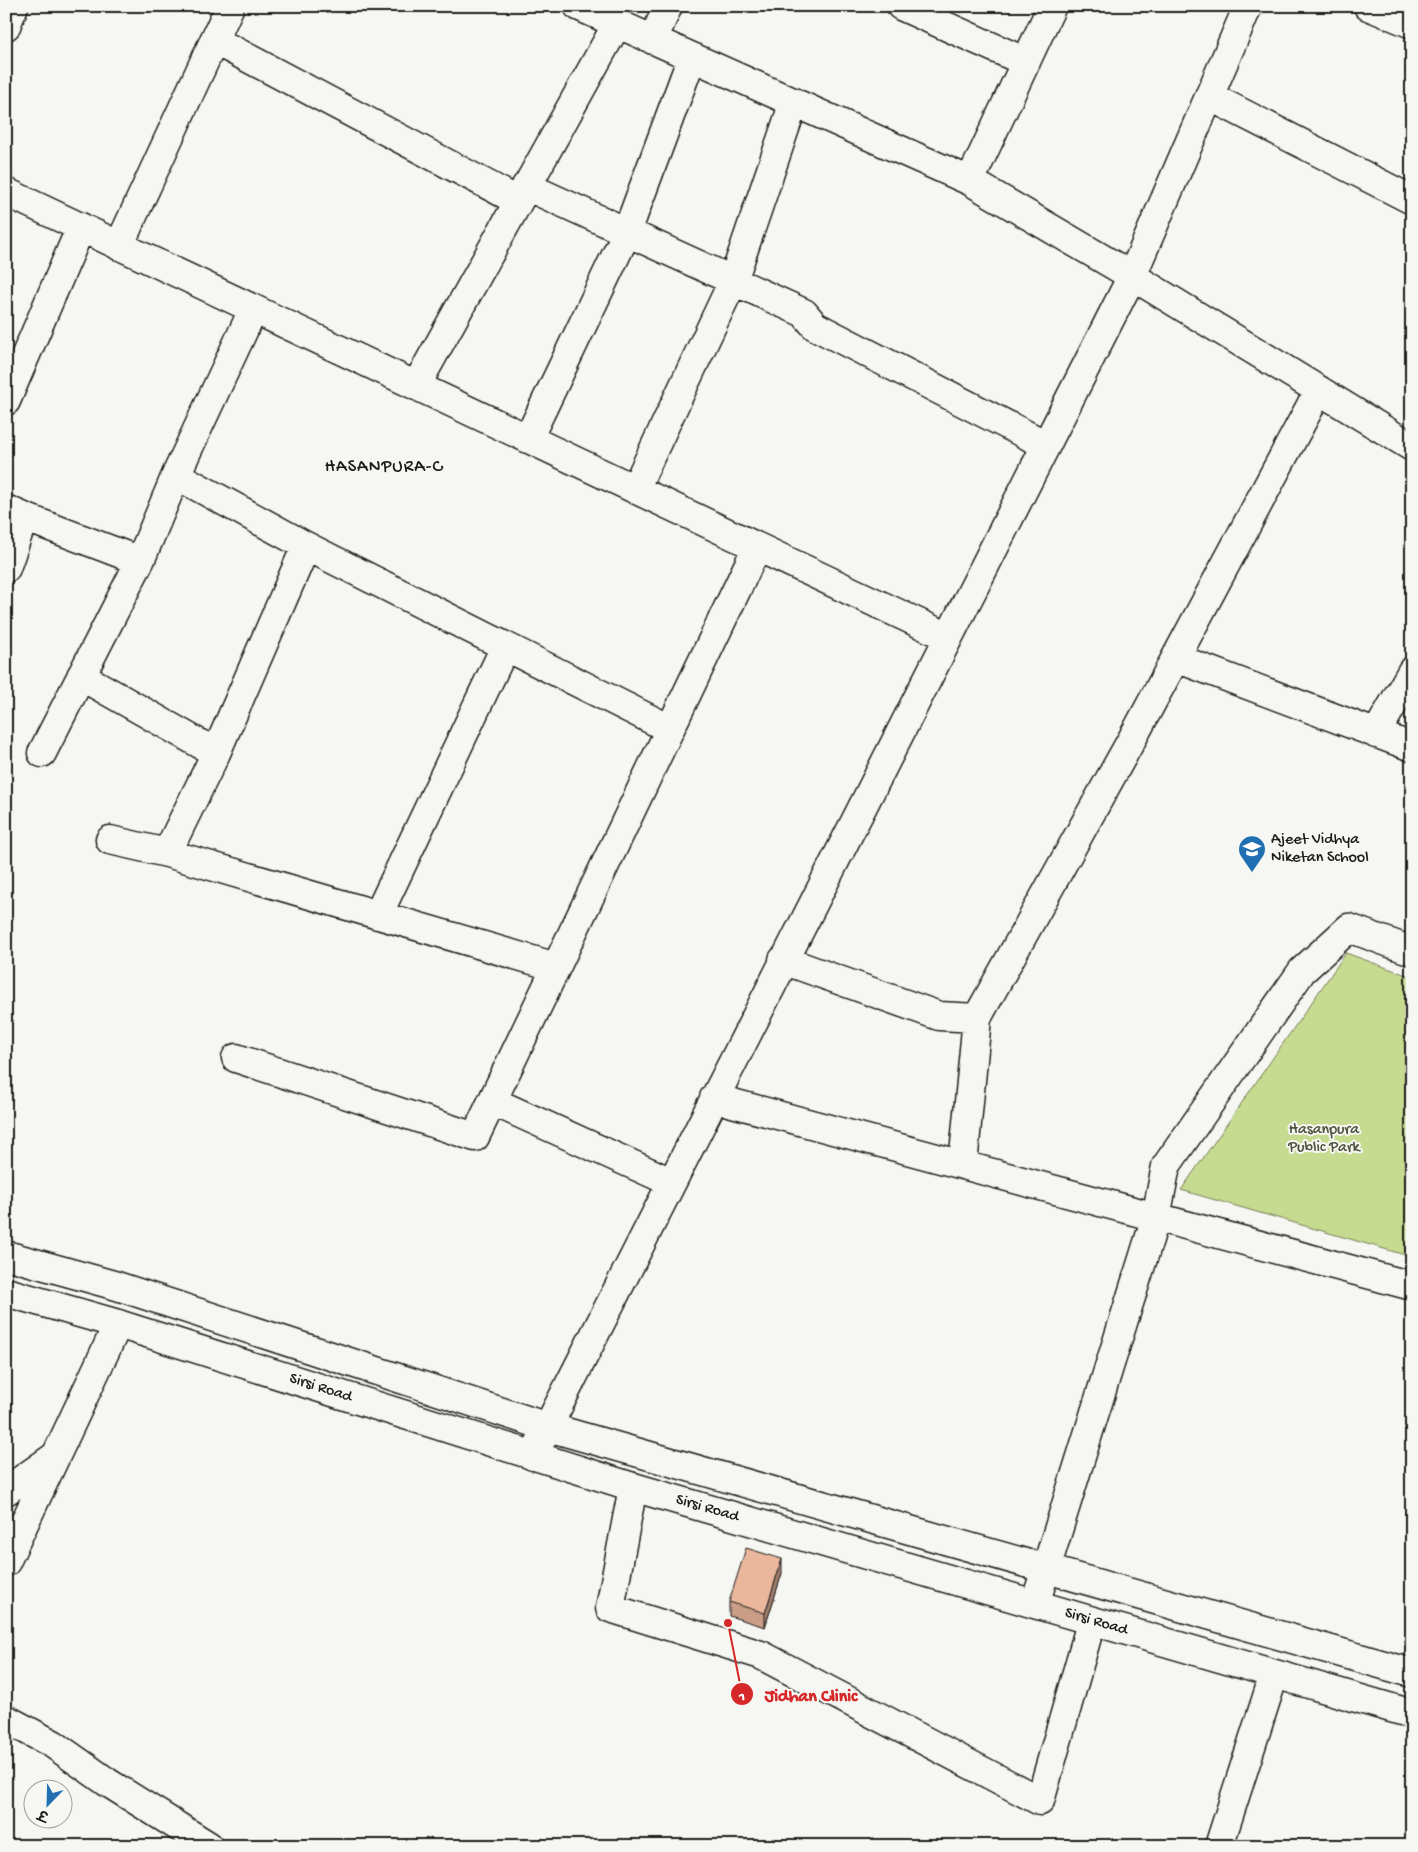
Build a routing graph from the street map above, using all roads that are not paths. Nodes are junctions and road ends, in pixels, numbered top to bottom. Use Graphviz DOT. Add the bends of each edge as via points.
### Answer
graph roads {
  1 [pos="14,6"];
  2 [pos="230,6"];
  3 [pos="578,6"];
  4 [pos="668,6"];
  5 [pos="901,6"];
  6 [pos="1052,6"];
  7 [pos="1368,6"];
  8 [pos="1241,8"];
  9 [pos="617,24"];
  10 [pos="1412,24"];
  11 [pos="6,26"];
  12 [pos="214,40"];
  13 [pos="653,40"];
  14 [pos="692,57"];
  15 [pos="1026,62"];
  16 [pos="1209,96"];
  17 [pos="794,102"];
  18 [pos="970,181"];
  19 [pos="6,192"];
  20 [pos="522,193"];
  21 [pos="1412,200"];
  22 [pos="81,227"];
  23 [pos="627,232"];
  24 [pos="119,246"];
  25 [pos="1132,276"];
  26 [pos="733,281"];
  27 [pos="253,310"];
  28 [pos="416,386"];
  29 [pos="1319,390"];
  30 [pos="6,401"];
  31 [pos="528,439"];
  32 [pos="1046,445"];
  33 [pos="1412,447"];
  34 [pos="176,475"];
  35 [pos="635,489"];
  36 [pos="15,514"];
  37 [pos="306,546"];
  38 [pos="757,547"];
  39 [pos="140,561"];
  40 [pos="6,568"];
  41 [pos="948,637"];
  42 [pos="505,647"];
  43 [pos="1176,658"];
  44 [pos="1412,671"];
  45 [pos="81,676"];
  46 [pos="670,729"];
  47 [pos="1376,734"];
  48 [pos="1412,747"];
  49 [pos="216,752"];
  50 [pos="42,753"];
  51 [pos="110,840"];
  52 [pos="167,853"];
  53 [pos="378,915"];
  54 [pos="1412,951"];
  55 [pos="783,960"];
  56 [pos="556,967"];
  57 [pos="977,1018"];
  58 [pos="236,1058"];
  59 [pos="714,1098"];
  60 [pos="492,1101"];
  61 [pos="963,1165"];
  62 [pos="671,1182"];
  63 [pos="1156,1217"];
  64 [pos="6,1255"];
  65 [pos="1412,1286"];
  66 [pos="6,1292"];
  67 [pos="118,1324"];
  68 [pos="548,1427"];
  69 [pos="56,1456"];
  70 [pos="533,1456"];
  71 [pos="632,1488"];
  72 [pos="6,1491"];
  73 [pos="6,1562"];
  74 [pos="1046,1570"];
  75 [pos="1035,1604"];
  76 [pos="1091,1623"];
  77 [pos="1412,1673"];
  78 [pos="1274,1674"];
  79 [pos="1412,1714"];
  80 [pos="6,1719"];
  81 [pos="209,1846"];
  82 [pos="1219,1846"];
  1 -- 11 [label="street"];
  2 -- 12 [label="street"];
  3 -- 9 [label="street"];
  4 -- 13 [label="street"];
  5 -- 15 [label="street"];
  6 -- 15 [label="street"];
  7 -- 10 [label="street"];
  8 -- 16 [label="street"];
  9 -- 13 [label="street"];
  9 -- 20 [label="street"];
  12 -- 20 [label="street"];
  12 -- 24 [label="street"];
  13 -- 14 [label="street"];
  14 -- 17 [label="street"];
  14 -- 23 [label="street"];
  15 -- 18 [label="street"];
  16 -- 21 [label="street"];
  16 -- 25 [label="street"];
  17 -- 18 [label="street"];
  17 -- 26 [label="street"];
  18 -- 25 [label="street"];
  19 -- 22 [label="street"];
  20 -- 23 [label="street"];
  20 -- 28 [label="street"];
  22 -- 24 [label="street"];
  22 -- 30 [label="street"];
  23 -- 26 [label="street"];
  23 -- 31 [label="street"];
  24 -- 27 [label="street"];
  25 -- 29 [label="street"];
  25 -- 32 [label="street"];
  26 -- 32 [label="street" via="804,313 815,326"];
  26 -- 35 [label="street"];
  27 -- 28 [label="street"];
  27 -- 34 [label="street"];
  28 -- 31 [label="street"];
  29 -- 33 [label="street"];
  29 -- 43 [label="street"];
  31 -- 35 [label="street"];
  32 -- 41 [label="street"];
  34 -- 37 [label="street"];
  34 -- 39 [label="street"];
  35 -- 38 [label="street"];
  36 -- 39 [label="street"];
  36 -- 40 [label="street"];
  37 -- 42 [label="street"];
  37 -- 49 [label="street"];
  38 -- 41 [label="street"];
  38 -- 46 [label="street"];
  39 -- 45 [label="street"];
  41 -- 55 [label="street"];
  42 -- 46 [label="street"];
  42 -- 53 [label="street"];
  43 -- 47 [label="street"];
  43 -- 57 [label="street"];
  44 -- 47 [label="street"];
  45 -- 49 [label="street"];
  45 -- 50 [label="street"];
  46 -- 56 [label="street"];
  47 -- 48 [label="street"];
  49 -- 52 [label="street"];
  51 -- 52 [label="street"];
  52 -- 53 [label="street"];
  53 -- 56 [label="street"];
  54 -- 63 [label="street" via="1349,928 1302,971 1166,1166"];
  55 -- 57 [label="street" via="939,1016"];
  55 -- 59 [label="street"];
  56 -- 60 [label="street"];
  57 -- 61 [label="street"];
  58 -- 60 [label="street" via="475,1137"];
  59 -- 61 [label="street"];
  59 -- 62 [label="street"];
  60 -- 62 [label="street"];
  61 -- 63 [label="street"];
  62 -- 68 [label="street"];
  63 -- 65 [label="street"];
  63 -- 74 [label="street"];
  64 -- 68 [label="street, Sirsi Road" via="117,1286"];
  66 -- 67 [label="street, Sirsi Road"];
  67 -- 69 [label="street"];
  67 -- 70 [label="street, Sirsi Road"];
  68 -- 70 [label="street"];
  68 -- 74 [label="street, Sirsi Road"];
  69 -- 72 [label="street"];
  69 -- 73 [label="street"];
  70 -- 71 [label="street, Sirsi Road"];
  71 -- 75 [label="street, Sirsi Road"];
  71 -- 76 [label="street" via="610,1608 761,1654 1040,1800"];
  74 -- 75 [label="street"];
  74 -- 77 [label="street, Sirsi Road"];
  75 -- 76 [label="street, Sirsi Road"];
  76 -- 78 [label="street, Sirsi Road"];
  78 -- 79 [label="street, Sirsi Road"];
  78 -- 82 [label="street"];
  80 -- 81 [label="street" via="53,1744"];
}
